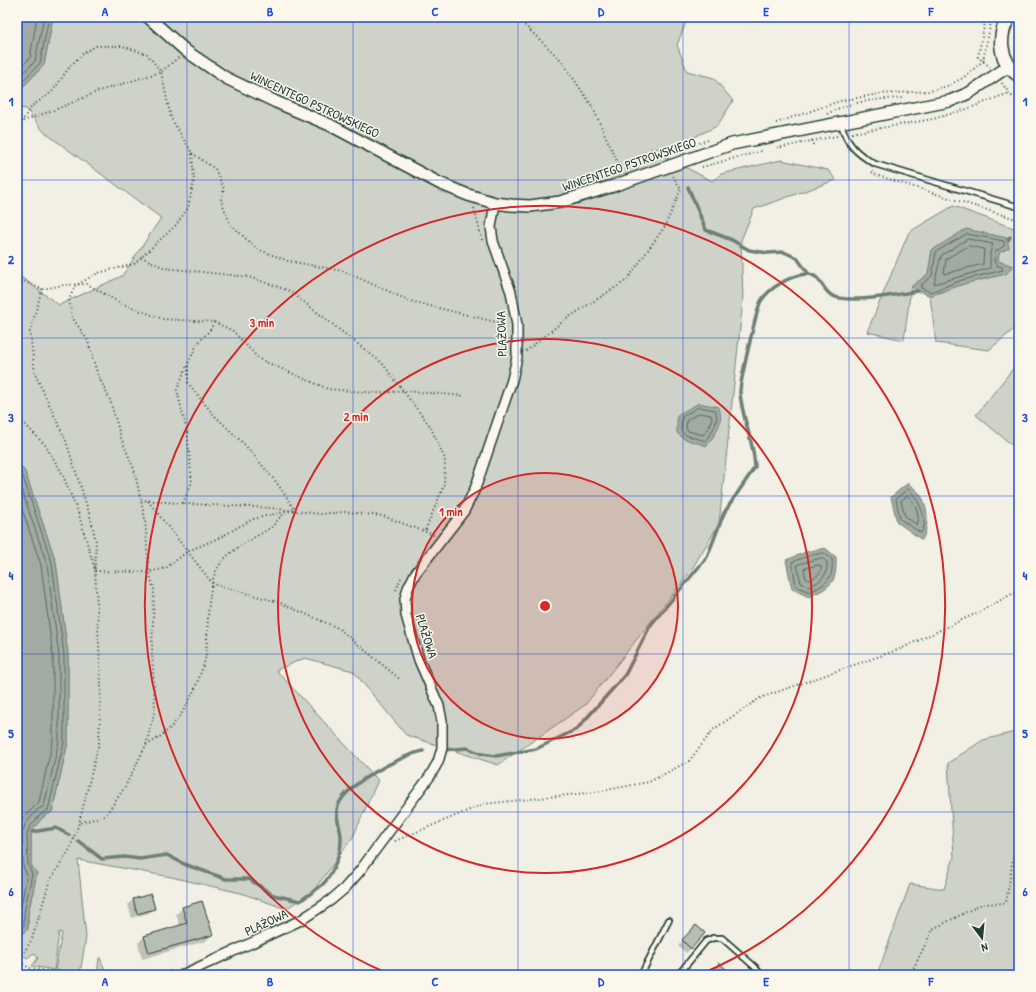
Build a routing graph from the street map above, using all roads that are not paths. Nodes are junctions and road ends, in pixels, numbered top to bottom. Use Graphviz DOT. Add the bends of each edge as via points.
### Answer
graph roads {
  1 [pos="148,17"];
  2 [pos="1008,17"];
  3 [pos="1014,71"];
  4 [pos="841,122"];
  5 [pos="495,203"];
  6 [pos="1019,207"];
  7 [pos="669,920"];
  8 [pos="182,975"];
  9 [pos="641,975"];
  10 [pos="678,975"];
  11 [pos="761,975"];
  1 -- 5 [label="street, WINCENTEGO PSTROWSKIEGO" via="186,51 226,78 330,125 439,183"];
  2 -- 3 [label="main road" via="1002,30 1001,45 1005,60"];
  3 -- 4 [label="street, WINCENTEGO PSTROWSKIEGO" via="950,101"];
  4 -- 5 [label="street, WINCENTEGO PSTROWSKIEGO" via="732,144 560,202 530,206"];
  4 -- 6 [label="lane" via="852,148 874,164"];
  5 -- 8 [label="street, PLAŻOWA" via="493,240 511,292 517,325 517,357 507,400 482,472 464,511 414,574 405,599 412,636 439,706 442,748 438,762 359,872 331,900 301,920"];
  7 -- 9 [label="lane"];
  10 -- 11 [label="lane" via="706,942 713,938 722,938"];
}
